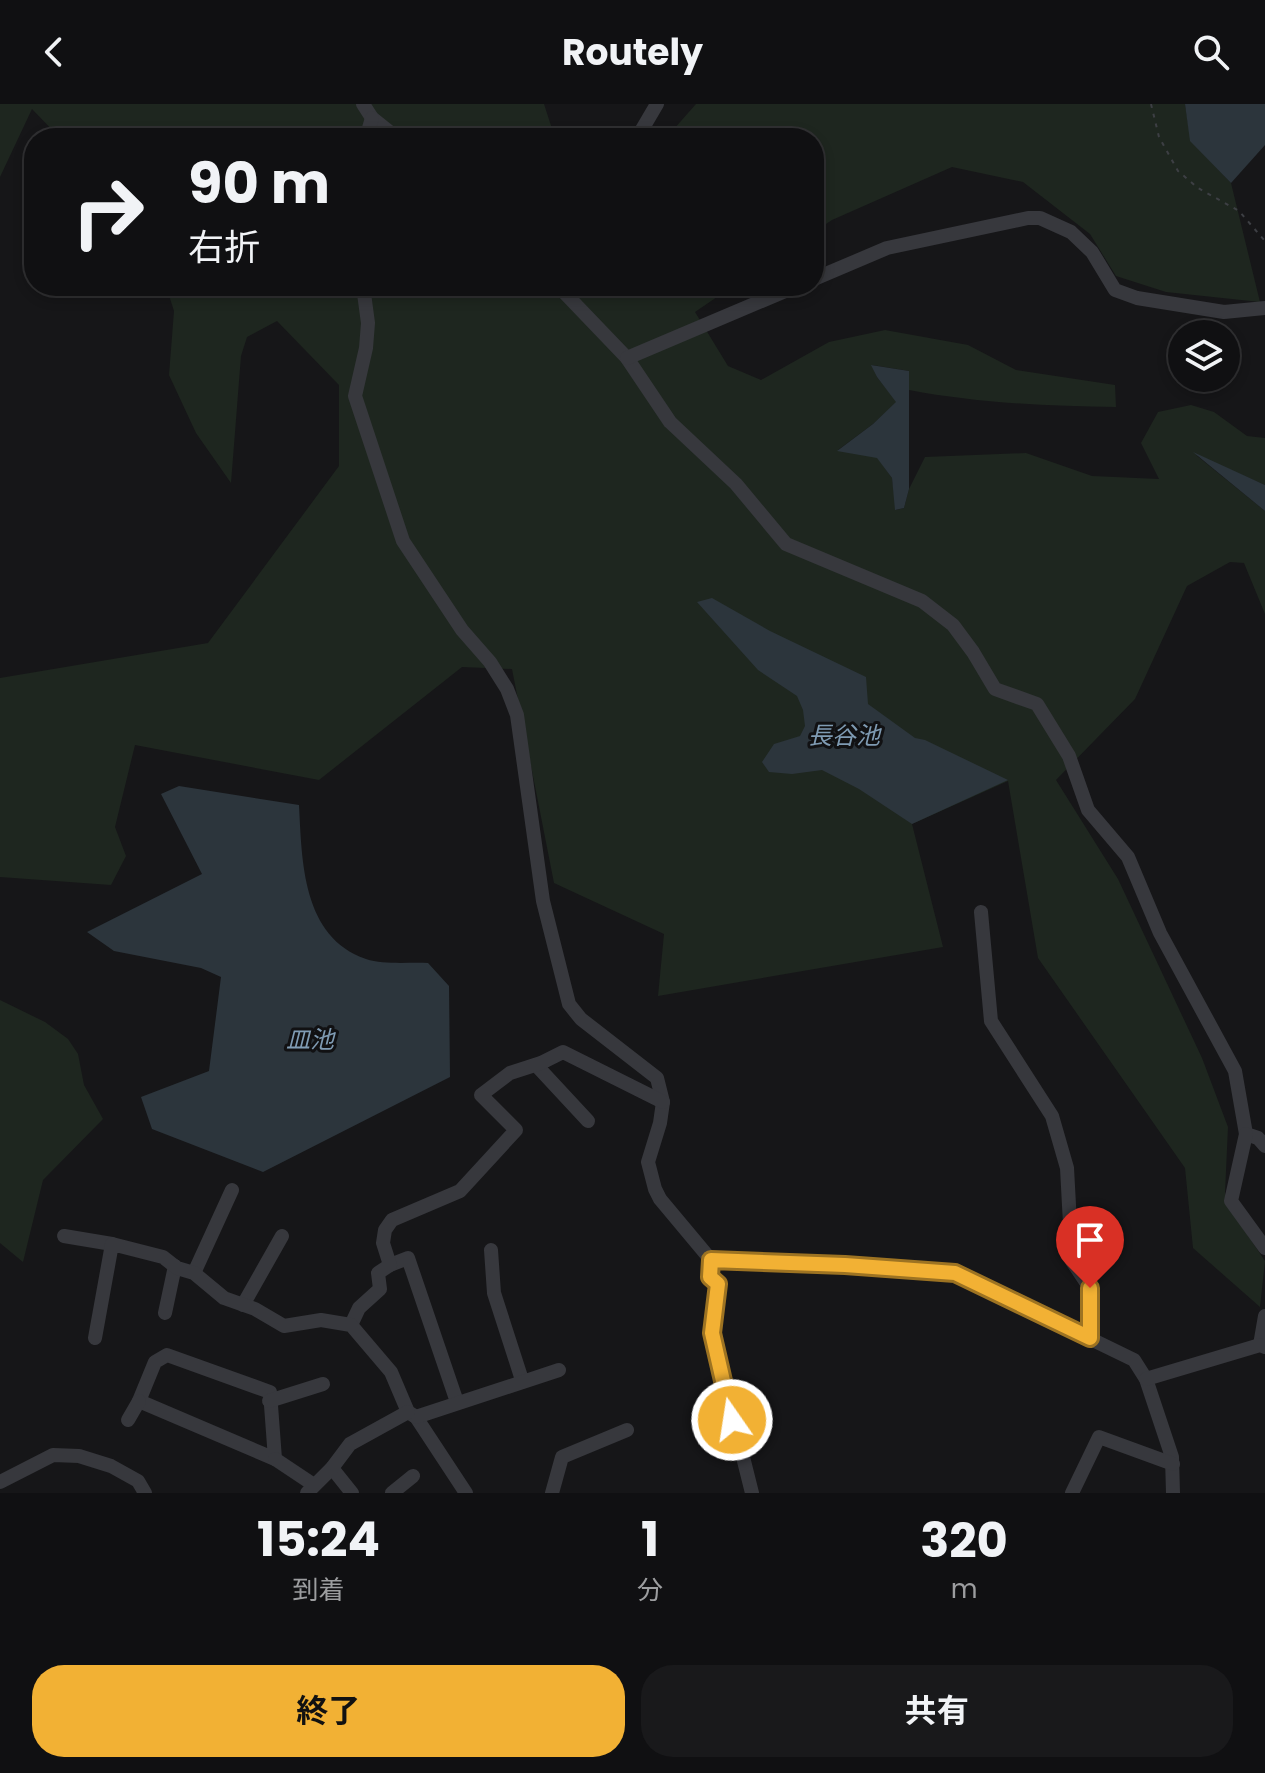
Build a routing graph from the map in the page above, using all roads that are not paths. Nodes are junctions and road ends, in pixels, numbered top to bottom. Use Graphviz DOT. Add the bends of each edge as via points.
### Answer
graph roads {
  1 [pos="363,104"];
  2 [pos="657,104"];
  3 [pos="372,118"];
  4 [pos="369,128"];
  5 [pos="384,128"];
  6 [pos="643,128"];
  7 [pos="824,275"];
  8 [pos="364,296"];
  9 [pos="568,296"];
  10 [pos="773,296"];
  11 [pos="1265,308"];
  12 [pos="627,358"];
  13 [pos="981,912"];
  14 [pos="536,1065"];
  15 [pos="663,1102"];
  16 [pos="588,1121"];
  17 [pos="1246,1134"];
  18 [pos="1265,1146"];
  19 [pos="232,1190"];
  20 [pos="64,1236"];
  21 [pos="282,1236"];
  22 [pos="112,1244"];
  23 [pos="1265,1248"];
  24 [pos="491,1250"];
  25 [pos="711,1260"];
  26 [pos="390,1265"];
  27 [pos="175,1266"];
  28 [pos="194,1273"];
  29 [pos="243,1305"];
  30 [pos="165,1313"];
  31 [pos="1265,1316"];
  32 [pos="351,1325"];
  33 [pos="95,1338"];
  34 [pos="1090,1338"];
  35 [pos="1263,1346"];
  36 [pos="559,1370"];
  37 [pos="1146,1379"];
  38 [pos="522,1380"];
  39 [pos="323,1384"];
  40 [pos="139,1401"];
  41 [pos="269,1401"];
  42 [pos="457,1402"];
  43 [pos="412,1415"];
  44 [pos="128,1420"];
  45 [pos="627,1430"];
  46 [pos="275,1459"];
  47 [pos="1173,1464"];
  48 [pos="332,1468"];
  49 [pos="413,1476"];
  50 [pos="0,1482"];
  51 [pos="311,1489"];
  52 [pos="145,1493"];
  53 [pos="352,1493"];
  54 [pos="392,1493"];
  55 [pos="466,1493"];
  56 [pos="552,1493"];
  57 [pos="752,1493"];
  58 [pos="1072,1493"];
  59 [pos="1173,1493"];
  1 -- 3 [label="street"];
  2 -- 6 [label="street"];
  3 -- 4 [label="street"];
  3 -- 5 [label="street"];
  7 -- 11 [label="street" via="887,248 1040,218 1071,232 1092,252 1115,290 1224,312"];
  8 -- 15 [label="street" via="366,348 355,396 403,541 499,675 517,715 543,901 569,1004 657,1078"];
  9 -- 12 [label="street"];
  10 -- 12 [label="street"];
  12 -- 17 [label="street" via="670,422 736,484 786,544 922,601 953,625 995,689 1037,704 1069,756 1088,810 1128,857 1160,933 1235,1071"];
  13 -- 34 [label="street" via="991,1021 1052,1116 1067,1168 1072,1261 1090,1288"];
  14 -- 15 [label="street" via="563,1052"];
  14 -- 16 [label="street"];
  14 -- 26 [label="street" via="510,1073 481,1095 516,1130 460,1191 392,1220 383,1243"];
  15 -- 25 [label="street" via="648,1162 655,1189"];
  17 -- 18 [label="street"];
  17 -- 23 [label="street" via="1231,1201"];
  19 -- 28 [label="street"];
  20 -- 22 [label="street"];
  21 -- 29 [label="street"];
  22 -- 27 [label="street" via="163,1257"];
  22 -- 33 [label="street"];
  24 -- 38 [label="street" via="494,1293"];
  25 -- 34 [label="street" via="955,1273"];
  25 -- 57 [label="street" via="710,1277 718,1284 712,1333"];
  26 -- 32 [label="street" via="378,1273 380,1289 359,1308"];
  26 -- 42 [label="street" via="408,1258"];
  27 -- 28 [label="street"];
  27 -- 30 [label="street"];
  28 -- 29 [label="street" via="224,1298"];
  29 -- 32 [label="street" via="284,1326 321,1320"];
  31 -- 35 [label="street"];
  32 -- 43 [label="street" via="391,1372"];
  34 -- 37 [label="street" via="1134,1360"];
  35 -- 37 [label="street"];
  36 -- 38 [label="street"];
  37 -- 47 [label="street"];
  38 -- 42 [label="street"];
  39 -- 41 [label="street"];
  40 -- 41 [label="street" via="155,1362 167,1355 270,1392"];
  40 -- 44 [label="street"];
  40 -- 46 [label="street"];
  41 -- 46 [label="street"];
  42 -- 43 [label="street"];
  43 -- 48 [label="street" via="356,1439"];
  43 -- 55 [label="street"];
  45 -- 56 [label="street" via="562,1457"];
  46 -- 51 [label="street"];
  47 -- 58 [label="street" via="1099,1437"];
  47 -- 59 [label="street"];
  48 -- 51 [label="street"];
  48 -- 53 [label="street"];
  49 -- 54 [label="street"];
  50 -- 52 [label="street" via="53,1455 79,1456 138,1481"];
}
